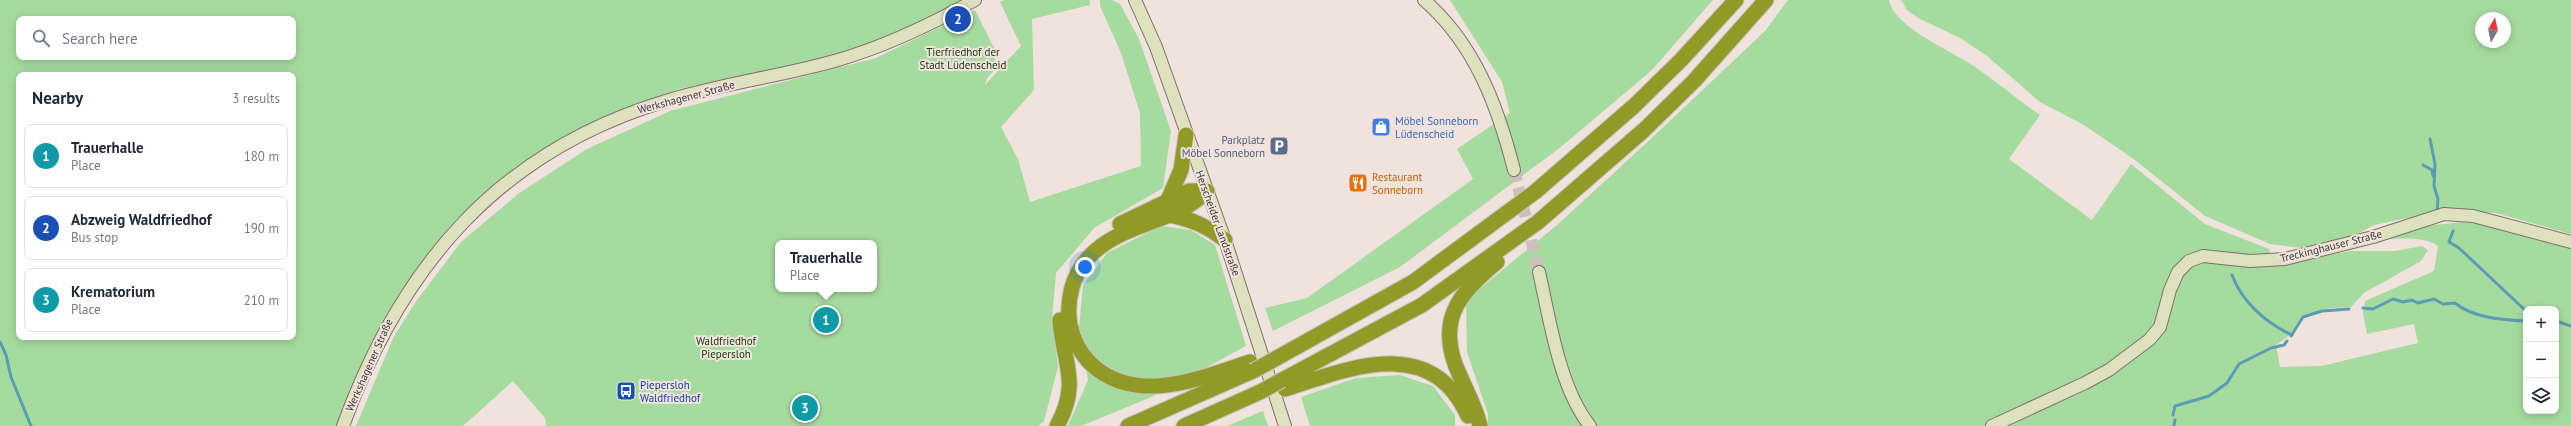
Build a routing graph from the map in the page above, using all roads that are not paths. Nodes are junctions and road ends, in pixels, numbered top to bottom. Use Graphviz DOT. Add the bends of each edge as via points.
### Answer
graph roads {
  1 [pos="975,0"];
  2 [pos="1135,0"];
  3 [pos="1424,0"];
  4 [pos="1736,0"];
  5 [pos="1766,0"];
  6 [pos="1186,135"];
  7 [pos="1514,170"];
  8 [pos="1207,191"];
  9 [pos="1168,208"];
  10 [pos="1538,222"];
  11 [pos="1225,240"];
  12 [pos="2571,242"];
  13 [pos="1539,272"];
  14 [pos="1251,366"];
  15 [pos="1284,385"];
  16 [pos="343,426"];
  17 [pos="1057,426"];
  18 [pos="1128,426"];
  19 [pos="1184,426"];
  20 [pos="1285,426"];
  21 [pos="1471,426"];
  22 [pos="1480,426"];
  23 [pos="1590,426"];
  24 [pos="1992,426"];
  1 -- 16 [label="main road, Werkshagener Straße" via="873,49 823,64 670,99 632,112 590,129 519,173 465,220 410,287 391,316 367,364"];
  2 -- 6 [label="main road, Herscheider Landstraße" via="1156,48"];
  3 -- 7 [label="main road" via="1450,26 1490,94 1502,122"];
  4 -- 14 [label="highway" via="1634,106 1535,192 1413,282 1294,349"];
  5 -- 10 [label="highway" via="1694,81 1644,130"];
  6 -- 8 [label="main road, Herscheider Landstraße"];
  6 -- 9 [label="highway" via="1181,170"];
  8 -- 9 [label="highway" via="1189,191"];
  8 -- 11 [label="main road, Herscheider Landstraße"];
  9 -- 11 [label="highway" via="1210,228"];
  9 -- 14 [label="highway" via="1111,240 1089,257 1080,269 1072,287 1069,306 1071,332 1078,348 1098,371 1124,383 1140,386 1172,385"];
  9 -- 17 [label="highway" via="1107,231 1092,242 1072,264 1060,296 1060,325 1070,372 1070,388 1068,402"];
  10 -- 15 [label="highway" via="1422,305"];
  10 -- 22 [label="highway" via="1508,253 1473,282 1462,295 1451,319 1452,351"];
  11 -- 20 [label="main road, Herscheider Landstraße"];
  12 -- 24 [label="main road, Treckinghauser Straße" via="2473,216 2449,214 2431,217 2373,237 2285,259 2250,261 2204,256 2189,261 2178,272 2170,290 2160,327 2149,340 2114,366 2085,383"];
  13 -- 23 [label="main road" via="1563,368"];
  14 -- 18 [label="highway"];
  15 -- 19 [label="highway, bridge"];
  15 -- 21 [label="highway" via="1364,366 1409,365 1432,373 1445,382 1463,404"];
}
